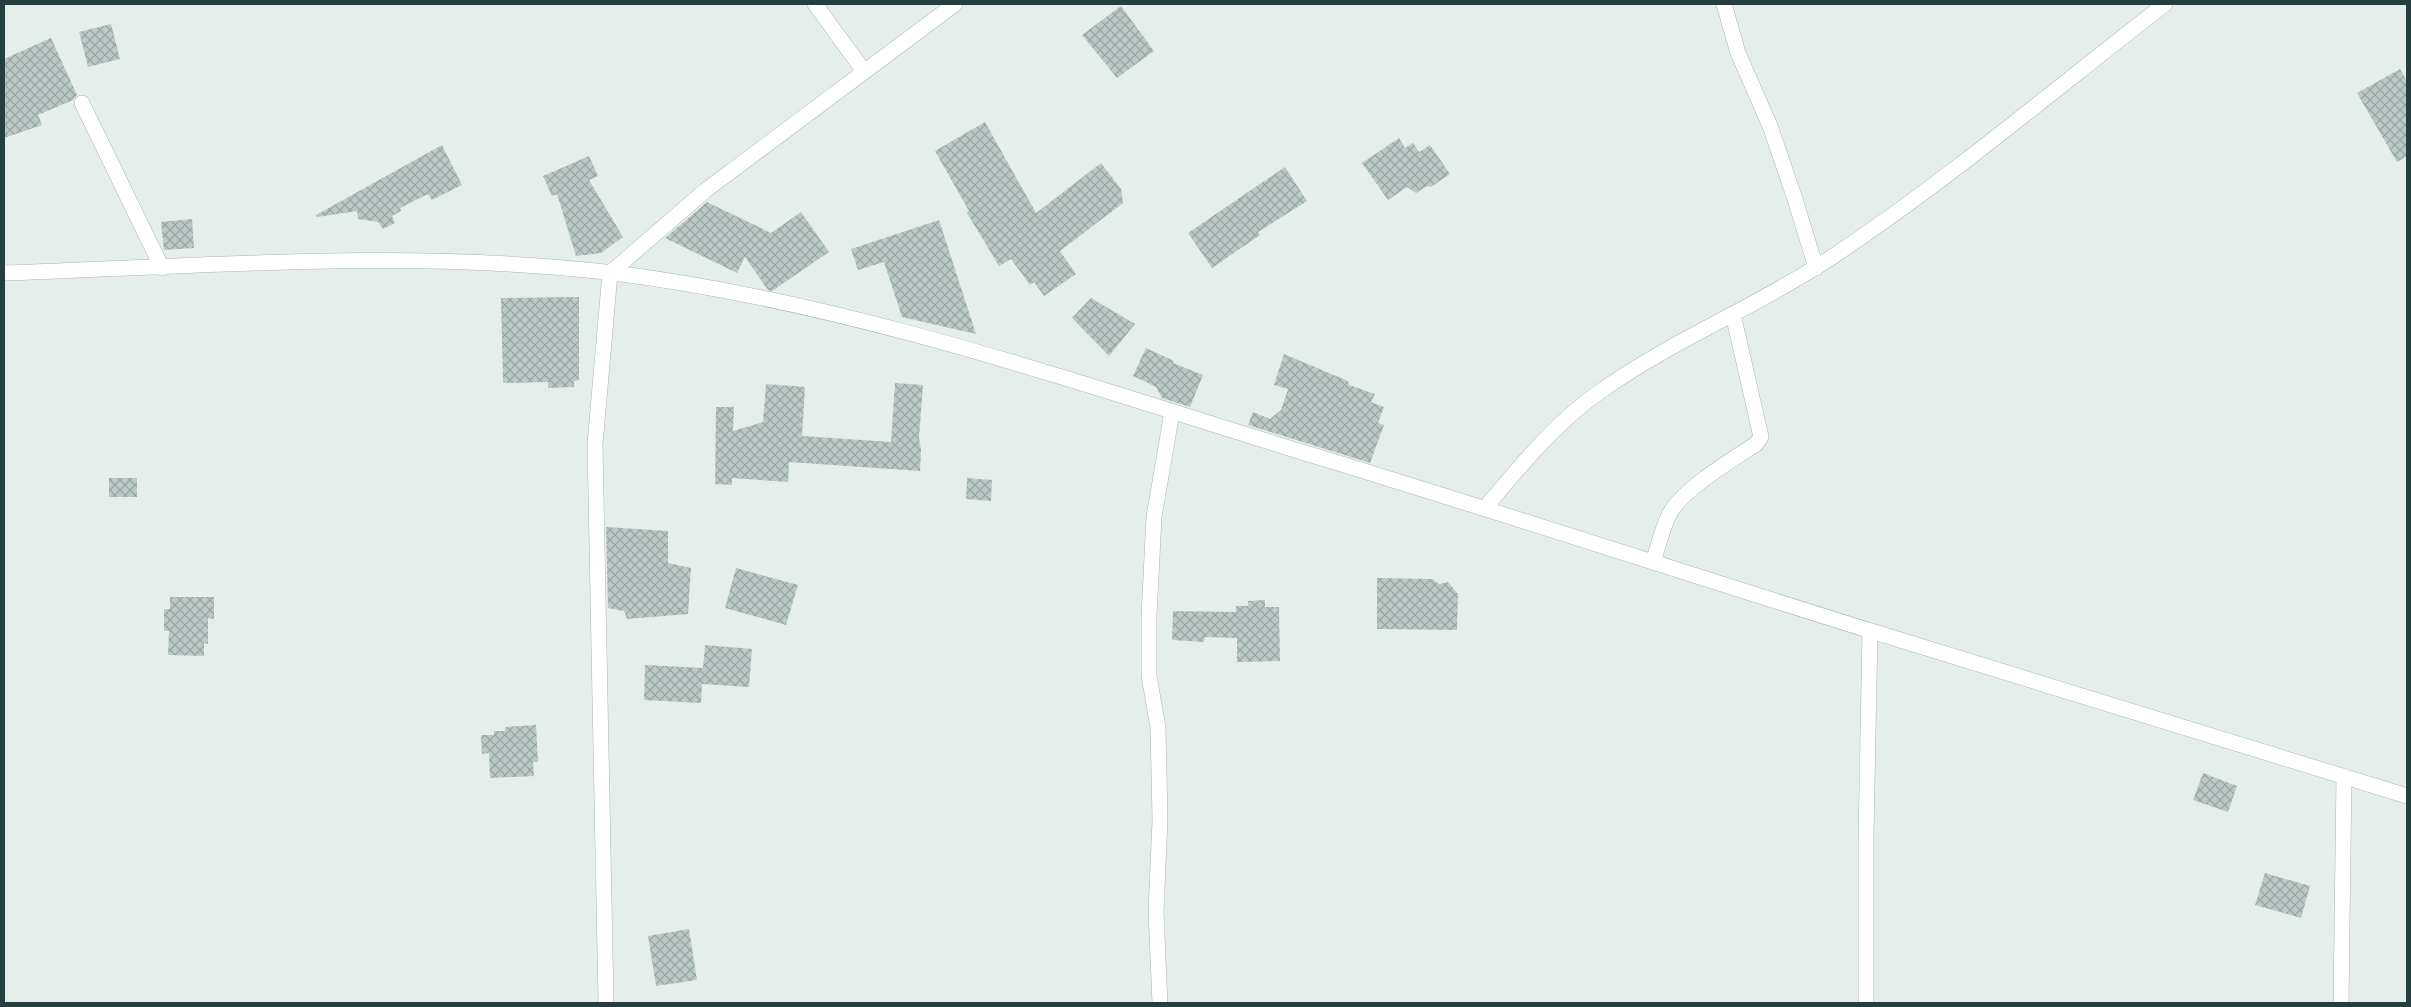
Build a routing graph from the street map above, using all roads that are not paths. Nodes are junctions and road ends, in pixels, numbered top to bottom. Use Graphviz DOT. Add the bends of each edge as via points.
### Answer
graph roads {
  1 [pos="815,4"];
  2 [pos="954,4"];
  3 [pos="1724,4"];
  4 [pos="2166,4"];
  5 [pos="863,70"];
  6 [pos="82,103"];
  7 [pos="162,268"];
  8 [pos="1816,268"];
  9 [pos="4,273"];
  10 [pos="610,273"];
  11 [pos="1733,314"];
  12 [pos="1172,412"];
  13 [pos="1485,508"];
  14 [pos="1653,562"];
  15 [pos="1870,631"];
  16 [pos="2344,776"];
  17 [pos="2407,796"];
  18 [pos="606,1003"];
  19 [pos="1160,1003"];
  20 [pos="1866,1003"];
  21 [pos="2341,1003"];
  1 -- 5 [label="street"];
  2 -- 5 [label="street"];
  3 -- 8 [label="street" via="1738,53 1770,126"];
  4 -- 8 [label="street" via="1900,212"];
  5 -- 10 [label="street" via="706,190"];
  6 -- 7 [label="street"];
  7 -- 9 [label="street"];
  7 -- 10 [label="street" via="367,261 520,266"];
  8 -- 11 [label="street"];
  10 -- 12 [label="street" via="753,296 895,329"];
  10 -- 18 [label="street" via="594,444"];
  11 -- 13 [label="street" via="1661,352 1601,390 1543,439"];
  11 -- 14 [label="street" via="1761,437 1678,503 1669,514"];
  12 -- 13 [label="street"];
  12 -- 19 [label="street" via="1154,517 1149,616 1149,676 1158,727 1160,820 1156,912"];
  13 -- 14 [label="street"];
  14 -- 15 [label="street"];
  15 -- 16 [label="street"];
  15 -- 20 [label="street"];
  16 -- 17 [label="street"];
  16 -- 21 [label="street"];
}
